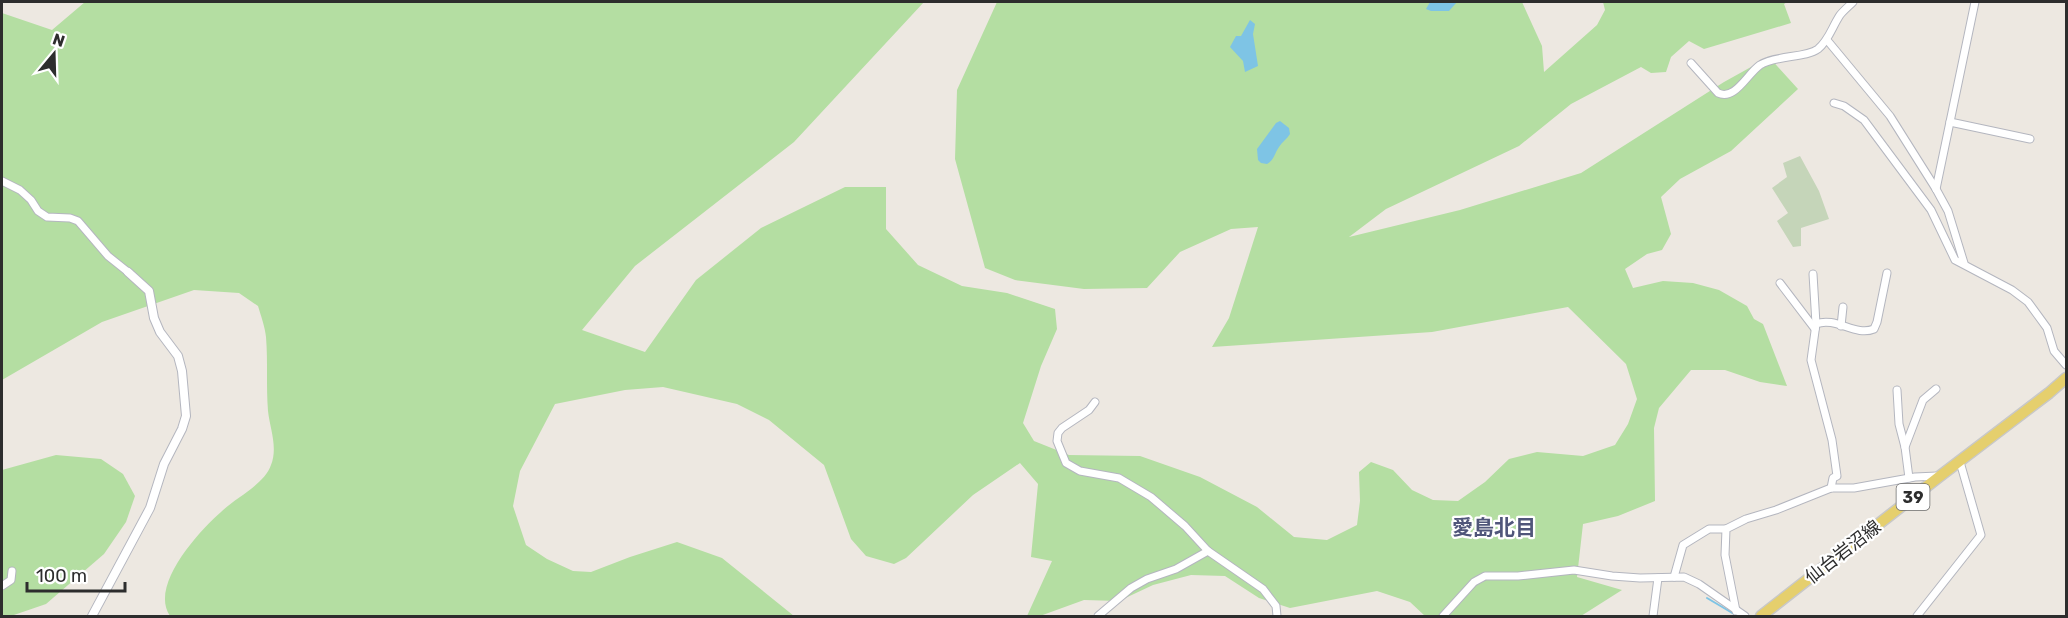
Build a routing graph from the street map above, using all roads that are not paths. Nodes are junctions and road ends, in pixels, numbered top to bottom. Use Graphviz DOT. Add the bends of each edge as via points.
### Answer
graph roads {
  1 [pos="1853,2"];
  2 [pos="1976,2"];
  3 [pos="1827,40"];
  4 [pos="1692,63"];
  5 [pos="1834,103"];
  6 [pos="1950,122"];
  7 [pos="2030,139"];
  8 [pos="2,181"];
  9 [pos="1936,189"];
  10 [pos="1964,264"];
  11 [pos="128,272"];
  12 [pos="1887,273"];
  13 [pos="1813,274"];
  14 [pos="1780,283"];
  15 [pos="1844,307"];
  16 [pos="1841,326"];
  17 [pos="1816,327"];
  18 [pos="2067,365"];
  19 [pos="2067,378"];
  20 [pos="1936,389"];
  21 [pos="1897,390"];
  22 [pos="1095,402"];
  23 [pos="1905,447"];
  24 [pos="1960,462"];
  25 [pos="1940,476"];
  26 [pos="1909,478"];
  27 [pos="1831,488"];
  28 [pos="1726,529"];
  29 [pos="1208,550"];
  30 [pos="12,571"];
  31 [pos="1674,577"];
  32 [pos="1658,578"];
  33 [pos="2,586"];
  34 [pos="1736,611"];
  35 [pos="92,616"];
  36 [pos="1098,616"];
  37 [pos="1277,616"];
  38 [pos="1443,616"];
  39 [pos="1653,616"];
  40 [pos="1745,616"];
  41 [pos="1761,616"];
  42 [pos="1917,616"];
  1 -- 3 [label="street" via="1841,13"];
  2 -- 6 [label="street"];
  3 -- 4 [label="street" via="1815,51 1766,62 1724,96"];
  3 -- 9 [label="street" via="1890,116"];
  5 -- 10 [label="street" via="1864,120 1931,210 1955,260"];
  6 -- 7 [label="street"];
  6 -- 9 [label="street"];
  8 -- 11 [label="street" via="20,190 47,217 78,221 108,256"];
  9 -- 10 [label="street" via="1948,211"];
  10 -- 18 [label="street" via="2028,302 2047,328 2054,351"];
  11 -- 35 [label="street" via="149,291 157,325 178,356 186,416 150,508"];
  12 -- 16 [label="street" via="1874,329 1864,332"];
  13 -- 17 [label="street"];
  14 -- 17 [label="street"];
  15 -- 16 [label="street"];
  16 -- 17 [label="street" via="1821,322"];
  17 -- 27 [label="street" via="1811,360 1832,440 1837,476"];
  19 -- 24 [label="main road, 仙台岩沼線 / 39"];
  20 -- 23 [label="street" via="1923,400"];
  21 -- 23 [label="street"];
  22 -- 29 [label="street" via="1058,433 1057,441 1066,463 1080,471 1119,478 1151,497"];
  23 -- 26 [label="street"];
  24 -- 25 [label="main road, 仙台岩沼線 / 39"];
  24 -- 42 [label="street" via="1981,535"];
  25 -- 26 [label="street"];
  25 -- 41 [label="main road, 仙台岩沼線 / 39"];
  26 -- 27 [label="street"];
  27 -- 28 [label="street"];
  28 -- 31 [label="street" via="1709,529 1686,542"];
  28 -- 34 [label="street" via="1725,555"];
  29 -- 36 [label="street" via="1131,588"];
  29 -- 37 [label="street" via="1263,589 1276,606"];
  30 -- 33 [label="street" via="11,580"];
  31 -- 32 [label="street"];
  31 -- 34 [label="street" via="1692,580"];
  32 -- 38 [label="street" via="1574,570 1485,576 1474,582"];
  32 -- 39 [label="street"];
  34 -- 40 [label="street"];
}
